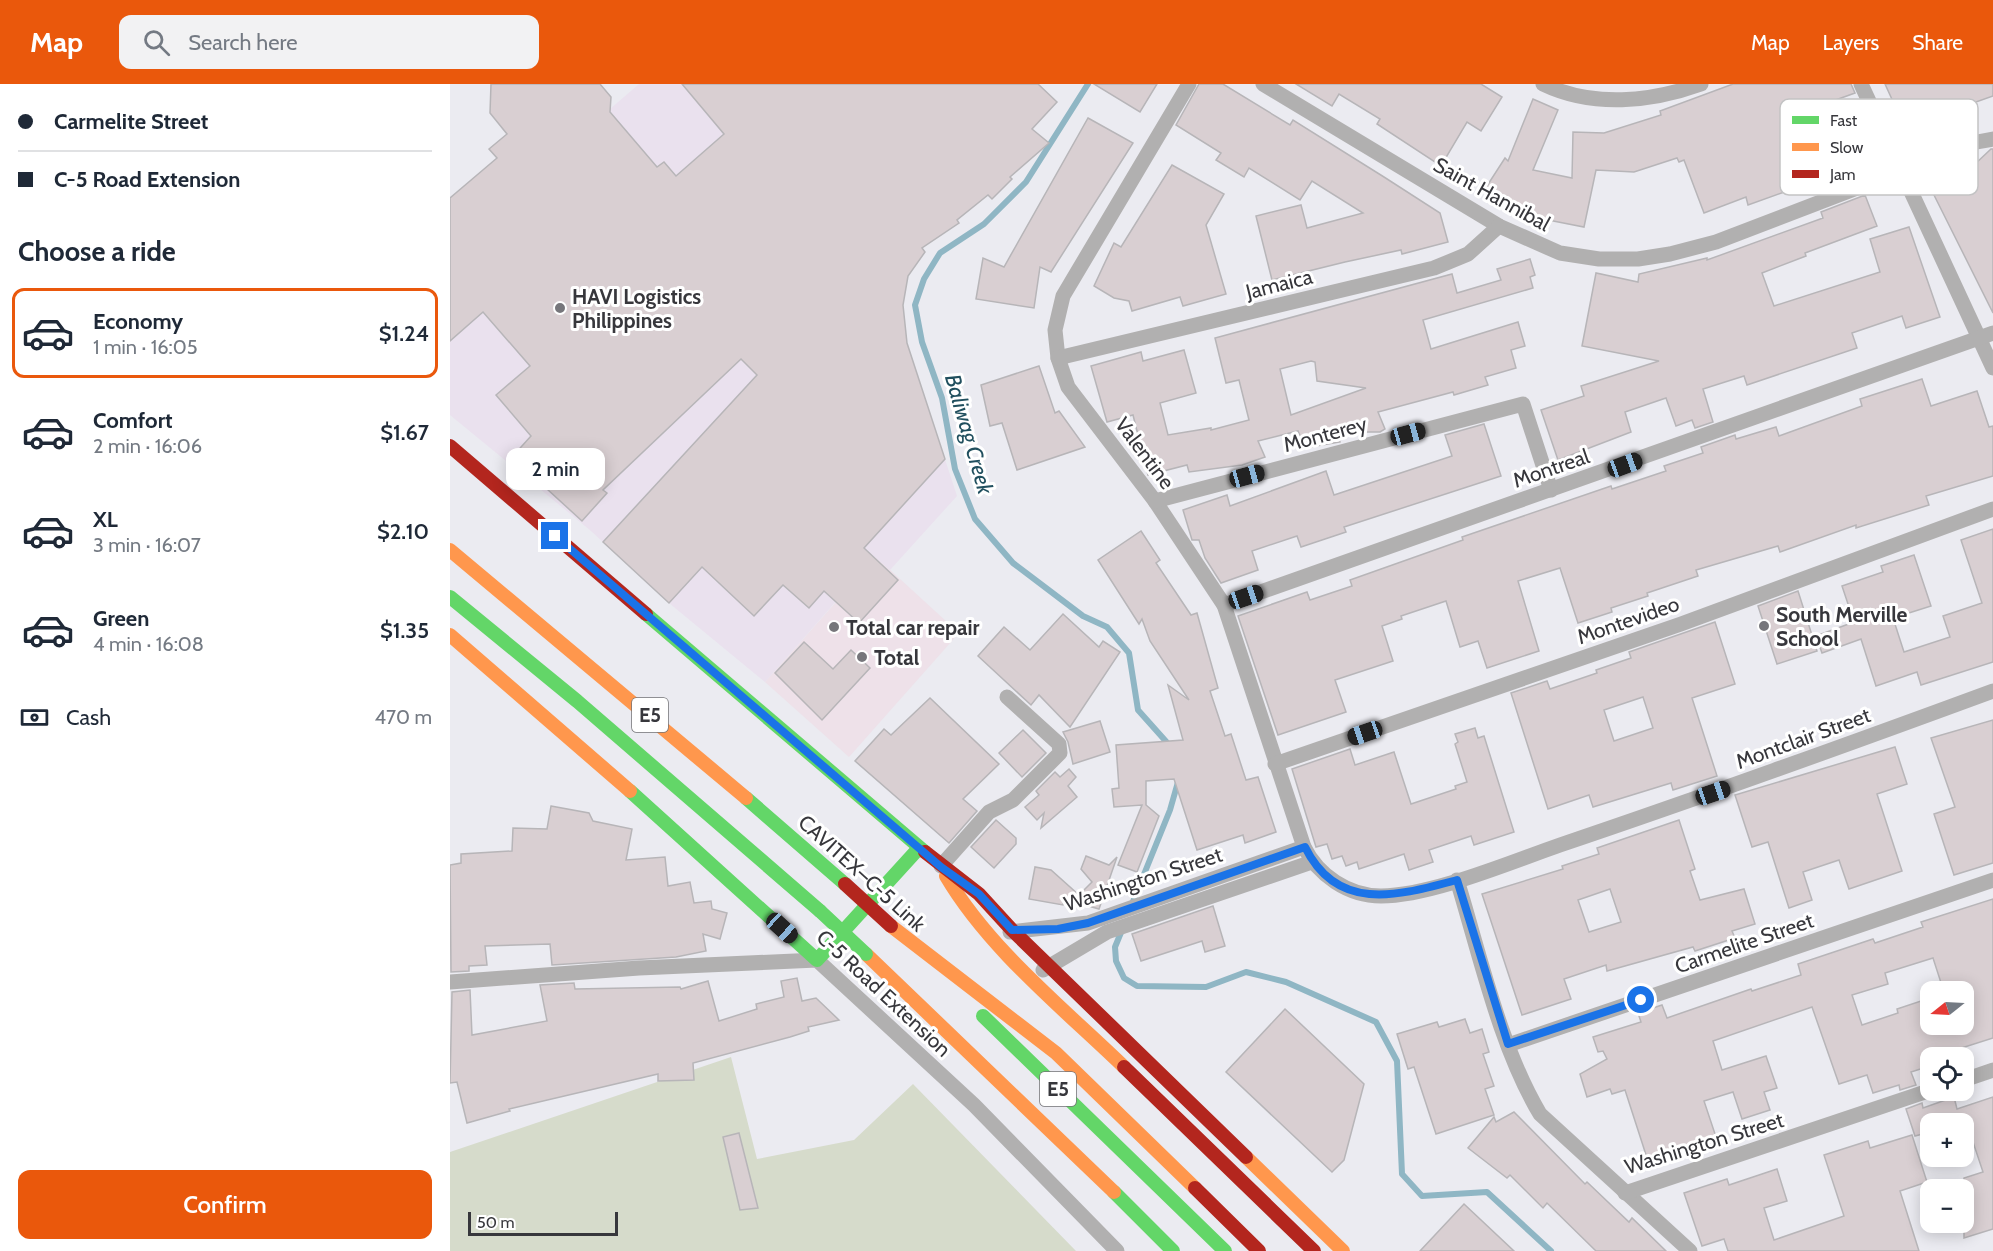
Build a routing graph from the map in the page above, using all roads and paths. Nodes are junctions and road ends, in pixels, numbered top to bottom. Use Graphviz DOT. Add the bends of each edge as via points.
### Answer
graph roads {
  1 [pos="1189,84"];
  2 [pos="1263,84"];
  3 [pos="1543,84"];
  4 [pos="1701,84"];
  5 [pos="1861,84"];
  6 [pos="1868,99"];
  7 [pos="1993,139"];
  8 [pos="1978,142"];
  9 [pos="1842,195"];
  10 [pos="1916,195"];
  11 [pos="1499,226"];
  12 [pos="1986,336"];
  13 [pos="1058,358"];
  14 [pos="1993,368"];
  15 [pos="450,446"];
  16 [pos="1551,490"];
  17 [pos="1155,501"];
  18 [pos="1993,509"];
  19 [pos="450,550"];
  20 [pos="450,597"];
  21 [pos="1224,605"];
  22 [pos="450,635"];
  23 [pos="1993,691"];
  24 [pos="1007,697"];
  25 [pos="1275,764"];
  26 [pos="1305,847"];
  27 [pos="919,848"];
  28 [pos="1312,862"];
  29 [pos="941,867"];
  30 [pos="1457,880"];
  31 [pos="1993,880"];
  32 [pos="1147,911"];
  33 [pos="1105,925"];
  34 [pos="891,926"];
  35 [pos="1012,930"];
  36 [pos="996,943"];
  37 [pos="817,960"];
  38 [pos="1050,966"];
  39 [pos="1030,978"];
  40 [pos="450,982"];
  41 [pos="1508,1044"];
  42 [pos="1993,1070"];
  43 [pos="1974,1077"];
  44 [pos="1920,1094"];
  45 [pos="1046,1124"];
  46 [pos="1625,1193"];
  47 [pos="1144,1242"];
  48 [pos="1117,1251"];
  49 [pos="1173,1251"];
  50 [pos="1225,1251"];
  51 [pos="1259,1251"];
  52 [pos="1314,1251"];
  53 [pos="1343,1251"];
  54 [pos="1690,1251"];
  1 -- 13 [label="street, Valentine" via="1063,296 1054,330"];
  2 -- 11 [label="street, Saint Hannibal"];
  3 -- 4 [label="street" via="1575,95 1639,101"];
  5 -- 6 [label="street"];
  7 -- 8 [label="street, Saint Hannibal"];
  9 -- 11 [label="street, Saint Hannibal" via="1716,242 1638,259 1560,253"];
  10 -- 12 [label="street"];
  11 -- 13 [label="street, Jamaica" via="1468,254 1434,268"];
  12 -- 14 [label="street"];
  12 -- 16 [label="street, Montreal"];
  13 -- 17 [label="street, Valentine" via="1068,387"];
  15 -- 27 [label="main road"];
  16 -- 17 [label="street, Monterey" via="1523,404"];
  16 -- 21 [label="street, Montreal"];
  17 -- 21 [label="street, Valentine"];
  18 -- 25 [label="street, Montevideo" via="1681,624"];
  19 -- 34 [label="main road, CAVITEX–C-5 Link / E5, bridge" via="679,740"];
  20 -- 45 [label="main road, E5, bridge" via="820,911"];
  21 -- 25 [label="street, Valentine"];
  22 -- 37 [label="main road, C-5 Road Extension" via="552,721"];
  23 -- 30 [label="street, Montclair Street" via="1735,786"];
  24 -- 29 [label="street" via="1059,744 1060,753 1013,800 989,813"];
  25 -- 26 [label="street, Valentine"];
  26 -- 28 [label="street, Valentine"];
  26 -- 32 [label="street, Washington Street"];
  27 -- 29 [label="main road"];
  27 -- 37 [label="main road"];
  28 -- 30 [label="street" via="1337,884 1378,896 1401,895"];
  28 -- 32 [label="street, Washington Street"];
  29 -- 35 [label="main road" via="979,894"];
  29 -- 36 [label="main road" via="964,907"];
  30 -- 41 [label="street, Washington Street"];
  31 -- 41 [label="street, Carmelite Street"];
  32 -- 33 [label="street, Washington Street"];
  33 -- 35 [label="street, Washington Street"];
  33 -- 38 [label="street, Washington Street"];
  34 -- 50 [label="main road, CAVITEX–C-5 Link / E5"];
  34 -- 51 [label="main road" via="1056,1053"];
  35 -- 36 [label="street"];
  35 -- 38 [label="main road"];
  36 -- 39 [label="main road"];
  37 -- 40 [label="street"];
  37 -- 48 [label="street, C-5 Road Extension" via="974,1105"];
  38 -- 39 [label="street, Washington Street"];
  38 -- 53 [label="main road"];
  39 -- 52 [label="main road"];
  41 -- 46 [label="street, Washington Street" via="1540,1114"];
  42 -- 43 [label="street"];
  44 -- 46 [label="street, Washington Street"];
  45 -- 47 [label="main road"];
  45 -- 49 [label="main road, E5"];
  46 -- 54 [label="street"];
}
